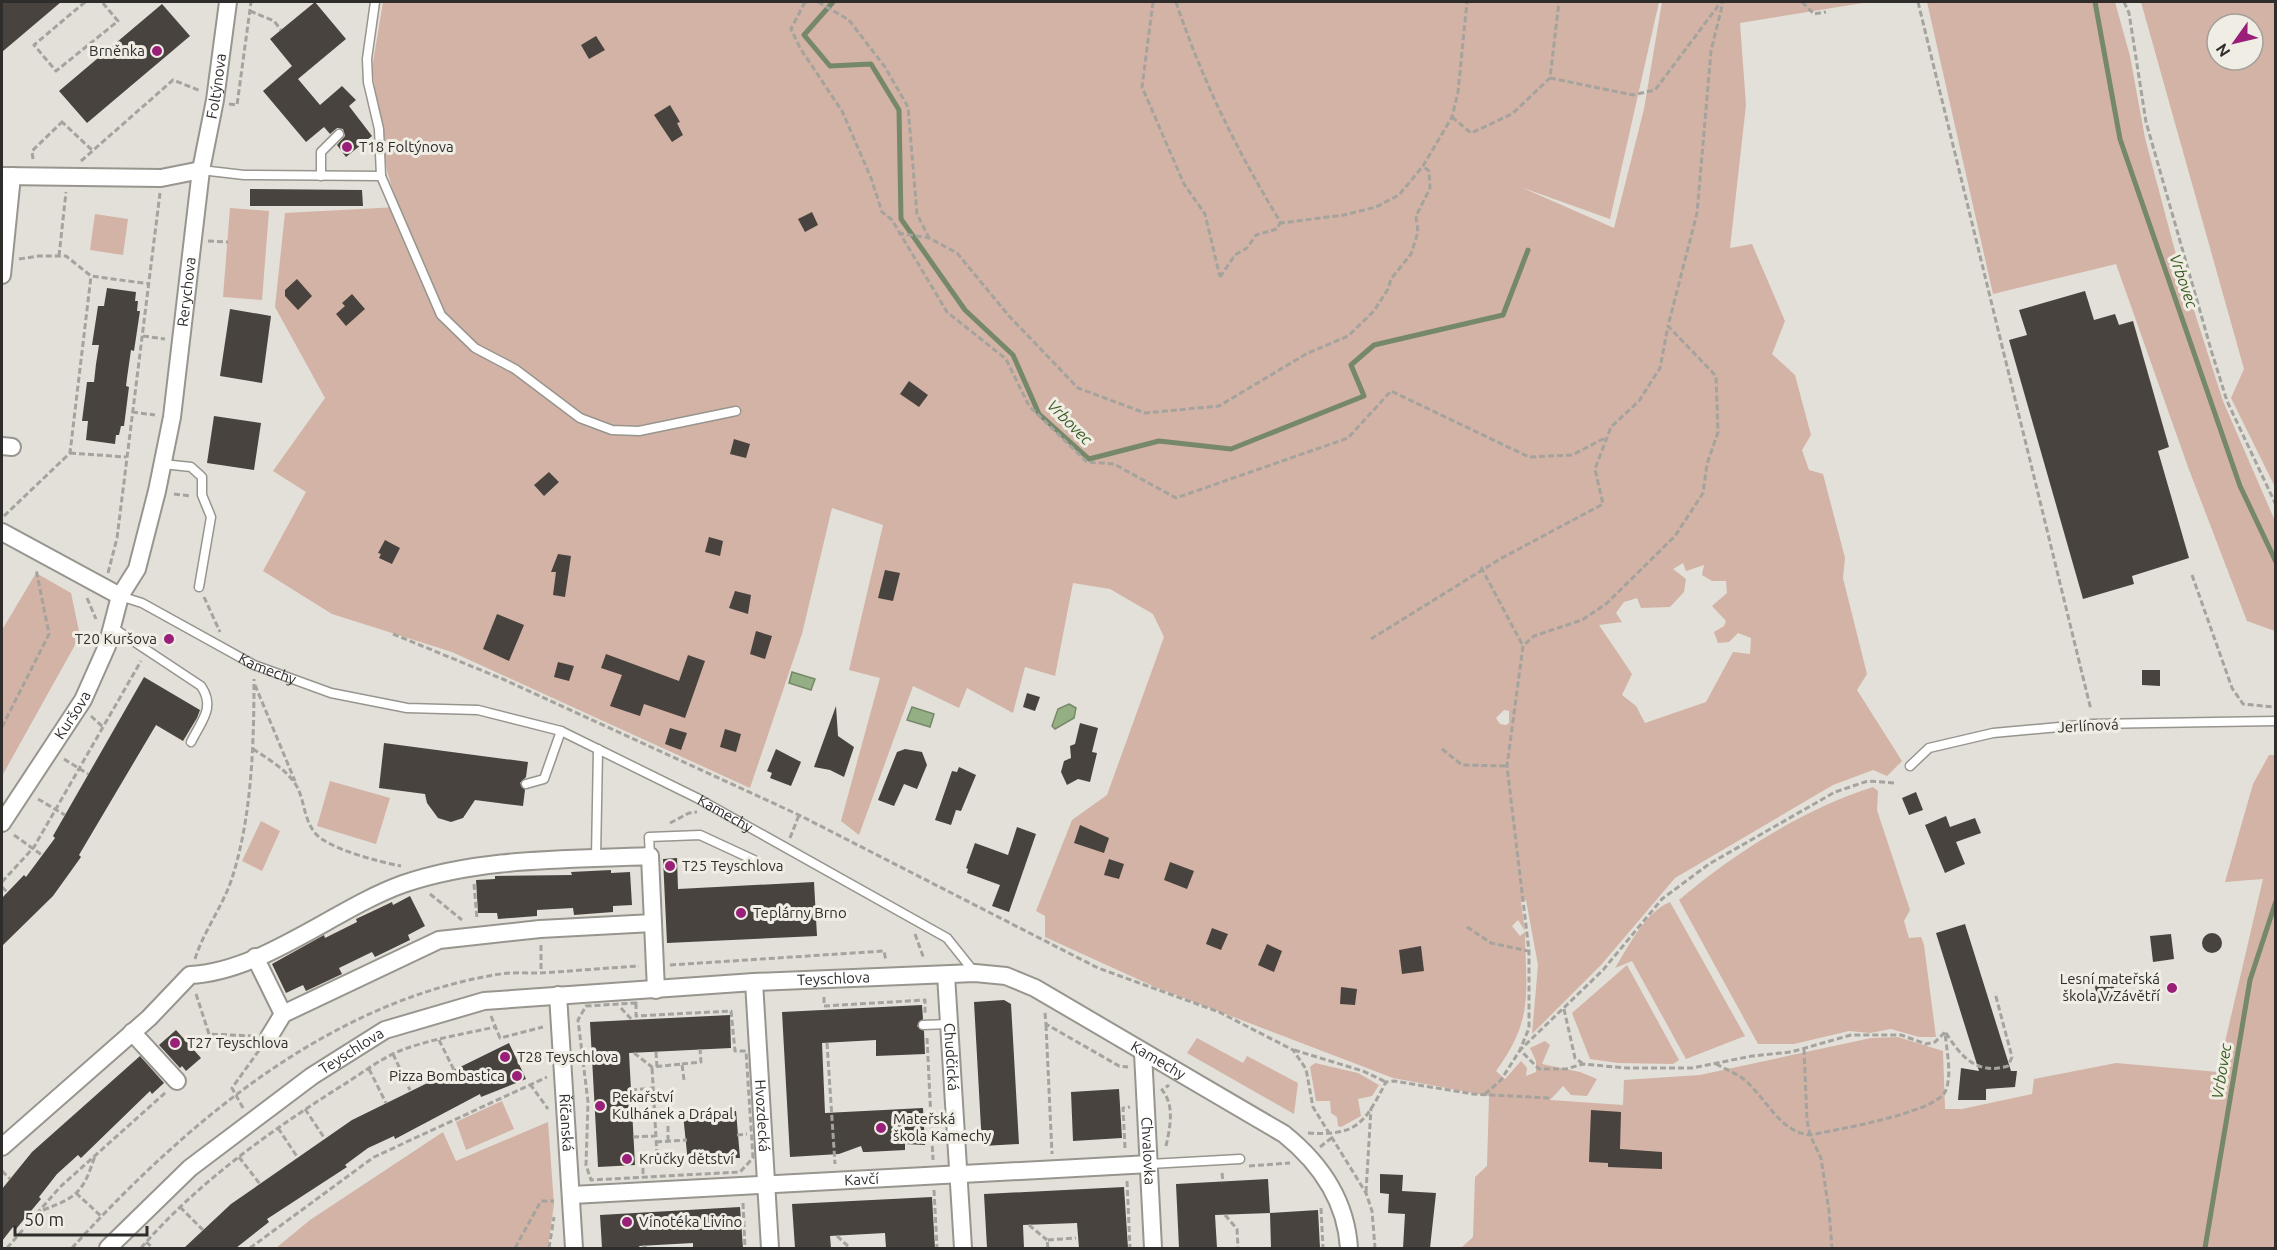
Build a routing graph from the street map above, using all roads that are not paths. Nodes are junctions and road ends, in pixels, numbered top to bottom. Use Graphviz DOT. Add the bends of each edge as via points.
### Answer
graph roads {
  1 [pos="228,2"];
  2 [pos="375,2"];
  3 [pos="339,134"];
  4 [pos="201,170"];
  5 [pos="7,176"];
  6 [pos="321,176"];
  7 [pos="381,176"];
  8 [pos="2,275"];
  9 [pos="736,411"];
  10 [pos="163,464"];
  11 [pos="2,532"];
  12 [pos="199,587"];
  13 [pos="120,596"];
  14 [pos="105,625"];
  15 [pos="2276,721"];
  16 [pos="561,731"];
  17 [pos="191,742"];
  18 [pos="598,749"];
  19 [pos="1910,766"];
  20 [pos="526,784"];
  21 [pos="5,828"];
  22 [pos="650,856"];
  23 [pos="596,858"];
  24 [pos="754,860"];
  25 [pos="653,923"];
  26 [pos="255,957"];
  27 [pos="975,973"];
  28 [pos="946,975"];
  29 [pos="754,982"];
  30 [pos="656,990"];
  31 [pos="558,995"];
  32 [pos="283,1014"];
  33 [pos="950,1024"];
  34 [pos="925,1025"];
  35 [pos="132,1032"];
  36 [pos="269,1037"];
  37 [pos="1143,1053"];
  38 [pos="177,1082"];
  39 [pos="2,1147"];
  40 [pos="1241,1163"];
  41 [pos="1158,1164"];
  42 [pos="959,1173"];
  43 [pos="767,1183"];
  44 [pos="572,1195"];
  45 [pos="108,1248"];
  46 [pos="574,1248"];
  47 [pos="770,1248"];
  48 [pos="963,1248"];
  49 [pos="1153,1248"];
  50 [pos="1349,1248"];
  1 -- 4 [label="street, Foltýnova"];
  2 -- 7 [label="lane" via="367,59 379,129"];
  3 -- 6 [label="lane" via="321,152"];
  4 -- 5 [label="street" via="161,178"];
  4 -- 6 [label="lane"];
  4 -- 10 [label="street, Rerychova" via="182,341"];
  5 -- 8 [label="street"];
  6 -- 7 [label="lane"];
  7 -- 9 [label="lane" via="441,315 475,348 515,369 580,418 612,430 639,431"];
  10 -- 12 [label="lane" via="195,469 203,481 202,495 212,518"];
  10 -- 13 [label="street, Rerychova" via="137,568"];
  11 -- 13 [label="street, Kamechy"];
  13 -- 14 [label="street, Kuršova"];
  13 -- 16 [label="lane, Kamechy" via="142,603 254,665 331,693 407,708 478,710"];
  14 -- 17 [label="lane" via="201,686 209,707"];
  14 -- 21 [label="street, Kuršova" via="83,699"];
  15 -- 19 [label="lane, Jerlínová" via="2092,724 1993,733 1929,748"];
  16 -- 18 [label="lane, Kamechy"];
  16 -- 20 [label="lane" via="544,779"];
  18 -- 23 [label="lane"];
  18 -- 27 [label="lane, Kamechy" via="697,798 947,938"];
  22 -- 23 [label="street"];
  22 -- 24 [label="lane" via="649,837 700,835"];
  22 -- 25 [label="street"];
  23 -- 26 [label="street" via="496,863 442,872 402,884"];
  25 -- 30 [label="street"];
  25 -- 32 [label="street" via="540,928 439,940"];
  26 -- 32 [label="street"];
  26 -- 35 [label="street" via="205,974 190,975"];
  27 -- 28 [label="street, Teyschlova"];
  27 -- 37 [label="street, Kamechy" via="1006,976 1035,987"];
  28 -- 29 [label="street, Teyschlova"];
  28 -- 33 [label="street, Chudčická"];
  29 -- 30 [label="street, Teyschlova"];
  29 -- 43 [label="street, Hvozdecká"];
  30 -- 31 [label="street, Teyschlova"];
  31 -- 44 [label="street, Říčanská"];
  31 -- 45 [label="street, Teyschlova" via="484,1001 385,1030 312,1076 190,1168"];
  32 -- 36 [label="street"];
  33 -- 34 [label="lane"];
  33 -- 42 [label="street, Chudčická"];
  35 -- 38 [label="street"];
  35 -- 39 [label="street"];
  37 -- 41 [label="street, Chvalovka"];
  37 -- 50 [label="street, Kamechy" via="1261,1119 1300,1146 1334,1192 1343,1213"];
  40 -- 41 [label="lane"];
  41 -- 42 [label="street, Kavčí"];
  41 -- 49 [label="street, Chvalovka"];
  42 -- 43 [label="street, Kavčí" via="933,1167"];
  42 -- 48 [label="street, Chudčická"];
  43 -- 44 [label="street, Kavčí"];
  43 -- 47 [label="street, Hvozdecká"];
  44 -- 46 [label="street, Říčanská"];
}
